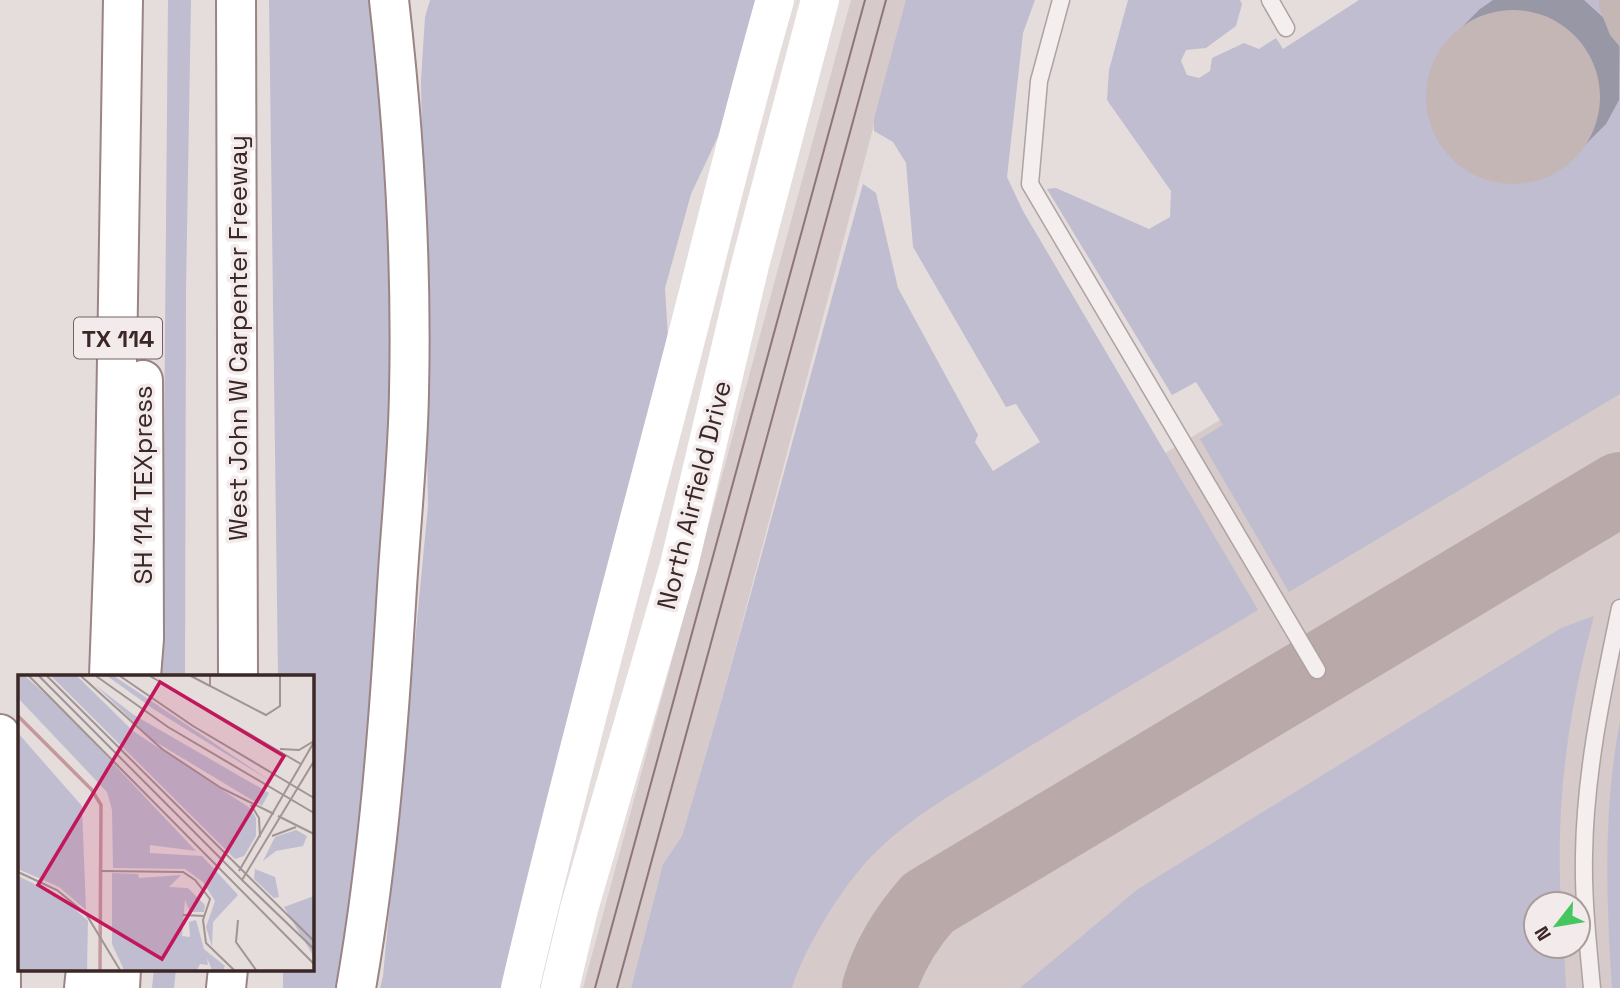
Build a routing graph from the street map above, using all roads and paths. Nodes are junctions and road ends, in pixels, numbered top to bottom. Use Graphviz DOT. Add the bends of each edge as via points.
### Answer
graph roads {
  1 [pos="122,0"];
  2 [pos="142,0"];
  3 [pos="236,0"];
  4 [pos="775,0"];
  5 [pos="820,0"];
  6 [pos="1061,0"];
  7 [pos="1270,0"];
  8 [pos="397,11"];
  9 [pos="1286,28"];
  10 [pos="1620,608"];
  11 [pos="1317,670"];
  12 [pos="109,675"];
  13 [pos="141,675"];
  14 [pos="238,675"];
  15 [pos="0,734"];
  16 [pos="86,970"];
  17 [pos="121,970"];
  18 [pos="228,970"];
  19 [pos="1,988"];
  20 [pos="85,988"];
  21 [pos="120,988"];
  22 [pos="226,988"];
  23 [pos="356,988"];
  24 [pos="520,988"];
  25 [pos="560,988"];
  26 [pos="1591,988"];
  1 -- 12 [label="main road, TX 114"];
  2 -- 13 [label="main road, SH 114 TEXpress"];
  3 -- 14 [label="main road, West John W Carpenter Freeway"];
  4 -- 24 [label="main road, North Airfield Drive" via="566,792"];
  5 -- 25 [label="main road, North Airfield Drive" via="750,265 679,565"];
  6 -- 11 [label="lane" via="1039,81 1030,184"];
  7 -- 9 [label="lane"];
  8 -- 23 [label="main road" via="409,393 388,737"];
  10 -- 26 [label="lane" via="1598,714 1583,856"];
  15 -- 19 [label="main road"];
  16 -- 20 [label="main road"];
  17 -- 21 [label="main road"];
  18 -- 22 [label="main road"];
}
